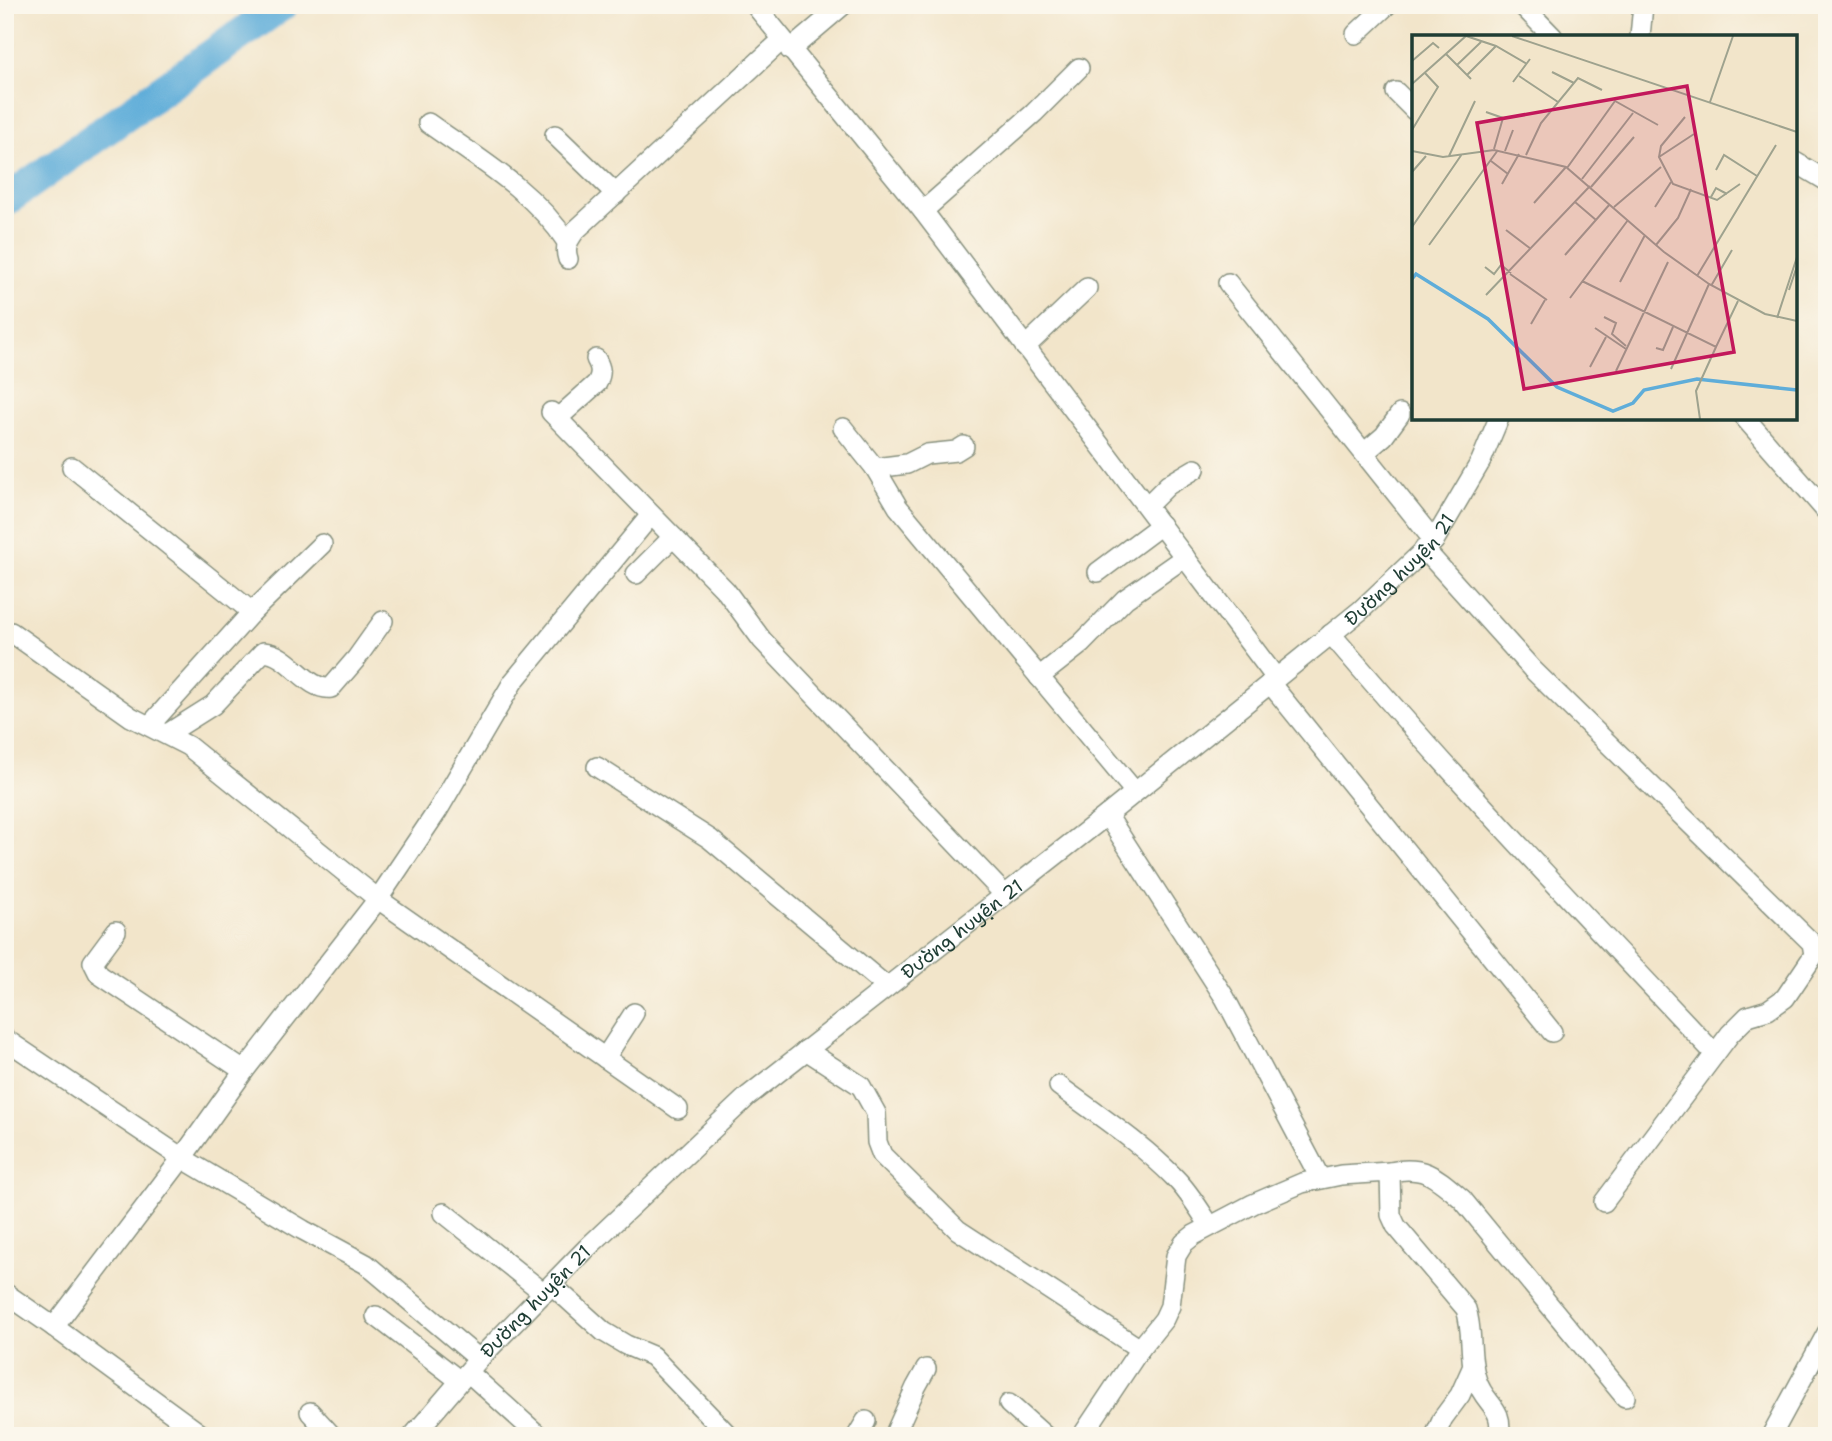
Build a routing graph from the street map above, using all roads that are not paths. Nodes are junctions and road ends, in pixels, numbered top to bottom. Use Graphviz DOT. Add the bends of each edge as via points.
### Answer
graph roads {
  1 [pos="755,5"];
  2 [pos="843,5"];
  3 [pos="1387,5"];
  4 [pos="1522,5"];
  5 [pos="1643,5"];
  6 [pos="1356,34"];
  7 [pos="1551,35"];
  8 [pos="1640,35"];
  9 [pos="786,45"];
  10 [pos="1079,68"];
  11 [pos="1396,92"];
  12 [pos="1412,108"];
  13 [pos="428,123"];
  14 [pos="555,135"];
  15 [pos="1797,163"];
  16 [pos="1827,181"];
  17 [pos="616,194"];
  18 [pos="923,211"];
  19 [pos="1228,283"];
  20 [pos="1087,288"];
  21 [pos="1026,347"];
  22 [pos="597,359"];
  23 [pos="1400,414"];
  24 [pos="1498,420"];
  25 [pos="1747,420"];
  26 [pos="843,428"];
  27 [pos="964,446"];
  28 [pos="1364,453"];
  29 [pos="72,467"];
  30 [pos="875,468"];
  31 [pos="1195,469"];
  32 [pos="1147,506"];
  33 [pos="1827,512"];
  34 [pos="651,514"];
  35 [pos="1161,525"];
  36 [pos="673,537"];
  37 [pos="322,544"];
  38 [pos="1429,545"];
  39 [pos="1185,557"];
  40 [pos="1098,572"];
  41 [pos="636,575"];
  42 [pos="252,611"];
  43 [pos="383,621"];
  44 [pos="11,632"];
  45 [pos="1331,634"];
  46 [pos="1040,677"];
  47 [pos="1273,680"];
  48 [pos="158,730"];
  49 [pos="597,767"];
  50 [pos="1135,792"];
  51 [pos="1107,815"];
  52 [pos="1004,894"];
  53 [pos="378,899"];
  54 [pos="116,931"];
  55 [pos="887,986"];
  56 [pos="634,1013"];
  57 [pos="1552,1032"];
  58 [pos="5,1039"];
  59 [pos="806,1050"];
  60 [pos="1715,1054"];
  61 [pos="605,1058"];
  62 [pos="244,1071"];
  63 [pos="1059,1086"];
  64 [pos="678,1110"];
  65 [pos="182,1158"];
  66 [pos="1390,1172"];
  67 [pos="1320,1178"];
  68 [pos="1604,1202"];
  69 [pos="444,1213"];
  70 [pos="1210,1226"];
  71 [pos="548,1289"];
  72 [pos="5,1293"];
  73 [pos="376,1316"];
  74 [pos="54,1328"];
  75 [pos="1827,1333"];
  76 [pos="1140,1349"];
  77 [pos="1473,1366"];
  78 [pos="926,1369"];
  79 [pos="469,1370"];
  80 [pos="1625,1397"];
  81 [pos="1009,1404"];
  82 [pos="310,1412"];
  83 [pos="1780,1433"];
  84 [pos="203,1436"];
  85 [pos="332,1436"];
  86 [pos="413,1436"];
  87 [pos="539,1436"];
  88 [pos="729,1436"];
  89 [pos="894,1436"];
  90 [pos="1045,1436"];
  91 [pos="1082,1436"];
  92 [pos="1434,1436"];
  93 [pos="1499,1436"];
  1 -- 9 [label="street"];
  2 -- 9 [label="street"];
  3 -- 6 [label="street"];
  4 -- 7 [label="street"];
  5 -- 8 [label="street"];
  9 -- 17 [label="street"];
  9 -- 18 [label="street"];
  10 -- 18 [label="street"];
  11 -- 12 [label="street"];
  13 -- 17 [label="street" via="542,210 568,250"];
  14 -- 17 [label="street"];
  15 -- 16 [label="street"];
  18 -- 21 [label="street"];
  19 -- 28 [label="street"];
  20 -- 21 [label="street"];
  21 -- 32 [label="street"];
  22 -- 34 [label="street" via="601,367 597,383 554,415"];
  23 -- 28 [label="street"];
  24 -- 38 [label="street, Đường huyện 21" via="1481,461"];
  25 -- 33 [label="street"];
  26 -- 30 [label="street"];
  27 -- 30 [label="street" via="932,452 907,464"];
  28 -- 38 [label="street"];
  29 -- 42 [label="street"];
  30 -- 46 [label="street" via="898,507"];
  31 -- 32 [label="street" via="1168,485"];
  32 -- 35 [label="street"];
  34 -- 36 [label="street"];
  34 -- 53 [label="street" via="513,682 438,810"];
  35 -- 39 [label="street"];
  35 -- 40 [label="street"];
  36 -- 41 [label="street"];
  36 -- 52 [label="street" via="726,591 762,640"];
  37 -- 42 [label="street"];
  38 -- 45 [label="street, Đường huyện 21"];
  38 -- 60 [label="street" via="1533,670 1812,943 1814,955 1785,998 1748,1016"];
  39 -- 46 [label="street" via="1125,599"];
  39 -- 47 [label="street"];
  42 -- 48 [label="street"];
  43 -- 48 [label="street" via="331,688 314,685 273,652 263,652 213,705"];
  44 -- 48 [label="street" via="131,717"];
  45 -- 47 [label="street, Đường huyện 21"];
  45 -- 60 [label="street" via="1536,864"];
  46 -- 50 [label="street"];
  47 -- 50 [label="street, Đường huyện 21"];
  47 -- 57 [label="street"];
  48 -- 53 [label="street" via="188,746"];
  49 -- 55 [label="street" via="710,839"];
  50 -- 51 [label="street, Đường huyện 21"];
  51 -- 52 [label="street, Đường huyện 21"];
  51 -- 67 [label="street" via="1225,998"];
  52 -- 55 [label="street, Đường huyện 21"];
  53 -- 61 [label="street"];
  53 -- 62 [label="street"];
  54 -- 62 [label="street" via="93,962 99,974"];
  55 -- 59 [label="street, Đường huyện 21"];
  56 -- 61 [label="street"];
  58 -- 65 [label="street"];
  59 -- 71 [label="street, Đường huyện 21" via="748,1096"];
  59 -- 76 [label="street" via="860,1086 876,1113 882,1155 958,1230"];
  60 -- 68 [label="street"];
  61 -- 64 [label="street"];
  62 -- 65 [label="street"];
  63 -- 70 [label="street" via="1174,1177"];
  65 -- 74 [label="street"];
  65 -- 79 [label="street" via="366,1264"];
  66 -- 67 [label="street"];
  66 -- 77 [label="street" via="1391,1215 1409,1244 1466,1310"];
  66 -- 80 [label="street" via="1415,1169 1432,1174 1462,1199"];
  67 -- 70 [label="street"];
  69 -- 71 [label="street"];
  70 -- 76 [label="street" via="1184,1243 1176,1256 1170,1306"];
  71 -- 79 [label="street, Đường huyện 21"];
  71 -- 88 [label="street" via="604,1332 652,1356"];
  72 -- 74 [label="street"];
  73 -- 79 [label="street"];
  74 -- 84 [label="street"];
  75 -- 83 [label="street"];
  76 -- 91 [label="street"];
  77 -- 92 [label="street"];
  77 -- 93 [label="street" via="1481,1390 1500,1416"];
  78 -- 89 [label="street"];
  79 -- 86 [label="street, Đường huyện 21"];
  79 -- 87 [label="street"];
  81 -- 90 [label="street"];
  82 -- 85 [label="street"];
}
